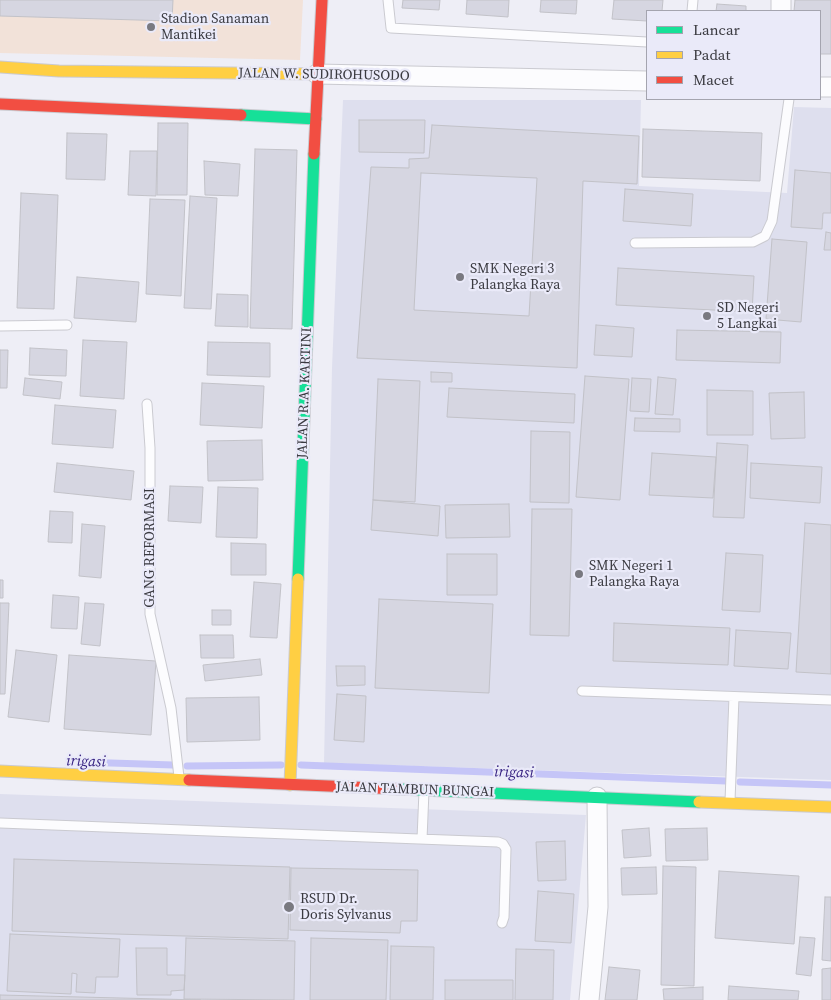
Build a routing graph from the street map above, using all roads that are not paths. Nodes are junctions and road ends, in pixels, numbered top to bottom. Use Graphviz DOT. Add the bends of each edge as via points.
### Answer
graph roads {
  1 [pos="322,0"];
  2 [pos="388,0"];
  3 [pos="646,42"];
  4 [pos="0,67"];
  5 [pos="317,74"];
  6 [pos="646,81"];
  7 [pos="789,100"];
  8 [pos="0,104"];
  9 [pos="316,119"];
  10 [pos="635,243"];
  11 [pos="67,325"];
  12 [pos="0,326"];
  13 [pos="148,404"];
  14 [pos="582,691"];
  15 [pos="734,697"];
  16 [pos="831,700"];
  17 [pos="0,771"];
  18 [pos="179,780"];
  19 [pos="290,785"];
  20 [pos="424,790"];
  21 [pos="597,797"];
  22 [pos="730,804"];
  23 [pos="831,807"];
  24 [pos="0,823"];
  25 [pos="422,839"];
  26 [pos="502,923"];
  27 [pos="589,1000"];
  1 -- 5 [label="street, JALAN R.A. KARTINI"];
  2 -- 3 [label="lane" via="391,28"];
  4 -- 5 [label="street, JALAN W. SUDIROHUSODO" via="59,76"];
  5 -- 6 [label="street, JALAN W. SUDIROHUSODO"];
  5 -- 9 [label="street, JALAN R.A. KARTINI"];
  7 -- 10 [label="lane" via="772,221 765,236 754,242"];
  8 -- 9 [label="street" via="56,103"];
  9 -- 19 [label="street, JALAN R.A. KARTINI"];
  11 -- 12 [label="lane"];
  13 -- 18 [label="lane, GANG REFORMASI" via="150,614 171,708"];
  14 -- 15 [label="lane"];
  15 -- 16 [label="lane"];
  15 -- 22 [label="lane"];
  17 -- 18 [label="street, JALAN TAMBUN BUNGAI"];
  18 -- 19 [label="street, JALAN TAMBUN BUNGAI"];
  19 -- 20 [label="street, JALAN TAMBUN BUNGAI"];
  20 -- 21 [label="street, JALAN TAMBUN BUNGAI"];
  20 -- 25 [label="lane"];
  21 -- 22 [label="street, JALAN TAMBUN BUNGAI"];
  21 -- 27 [label="street" via="598,907"];
  22 -- 23 [label="street, JALAN TAMBUN BUNGAI"];
  24 -- 25 [label="lane"];
  25 -- 26 [label="lane" via="503,844 506,849"];
}
